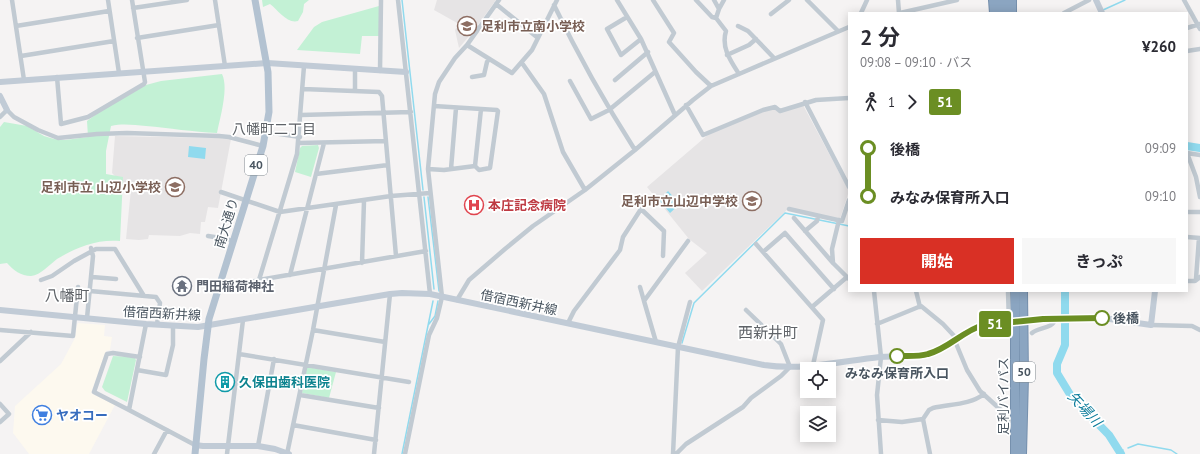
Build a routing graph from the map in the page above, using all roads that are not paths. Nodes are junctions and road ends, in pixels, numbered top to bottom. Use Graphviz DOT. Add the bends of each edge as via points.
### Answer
graph roads {
  1 [pos="12,0"];
  2 [pos="108,0"];
  3 [pos="132,0"];
  4 [pos="187,0"];
  5 [pos="216,0"];
  6 [pos="255,0"];
  7 [pos="381,0"];
  8 [pos="398,0"];
  9 [pos="617,0"];
  10 [pos="653,0"];
  11 [pos="696,0"];
  12 [pos="714,0"];
  13 [pos="724,0"];
  14 [pos="789,0"];
  15 [pos="807,0"];
  16 [pos="867,0"];
  17 [pos="898,0"];
  18 [pos="957,0"];
  19 [pos="994,0"];
  20 [pos="999,0"];
  21 [pos="1006,0"];
  22 [pos="1012,0"];
  23 [pos="1089,0"];
  24 [pos="1096,0"];
  25 [pos="1184,0"];
  26 [pos="497,2"];
  27 [pos="555,2"];
  28 [pos="133,8"];
  29 [pos="719,9"];
  30 [pos="109,11"];
  31 [pos="861,12"];
  32 [pos="899,12"];
  33 [pos="903,12"];
  34 [pos="994,12"];
  35 [pos="1000,12"];
  36 [pos="1006,12"];
  37 [pos="1012,12"];
  38 [pos="1066,12"];
  39 [pos="1102,12"];
  40 [pos="771,14"];
  41 [pos="627,17"];
  42 [pos="716,18"];
  43 [pos="16,26"];
  44 [pos="219,26"];
  45 [pos="738,26"];
  46 [pos="1199,26"];
  47 [pos="848,27"];
  48 [pos="1188,28"];
  49 [pos="838,31"];
  50 [pos="138,38"];
  51 [pos="538,38"];
  52 [pos="641,39"];
  53 [pos="756,39"];
  54 [pos="114,41"];
  55 [pos="466,45"];
  56 [pos="1200,49"];
  57 [pos="648,52"];
  58 [pos="1188,52"];
  59 [pos="727,55"];
  60 [pos="21,56"];
  61 [pos="774,58"];
  62 [pos="489,59"];
  63 [pos="267,63"];
  64 [pos="522,63"];
  65 [pos="225,66"];
  66 [pos="304,66"];
  67 [pos="355,69"];
  68 [pos="142,72"];
  69 [pos="380,72"];
  70 [pos="406,72"];
  71 [pos="655,72"];
  72 [pos="118,73"];
  73 [pos="739,74"];
  74 [pos="57,77"];
  75 [pos="472,77"];
  76 [pos="24,80"];
  77 [pos="615,80"];
  78 [pos="570,81"];
  79 [pos="0,82"];
  80 [pos="712,86"];
  81 [pos="303,89"];
  82 [pos="355,90"];
  83 [pos="0,96"];
  84 [pos="848,98"];
  85 [pos="805,102"];
  86 [pos="686,105"];
  87 [pos="434,106"];
  88 [pos="456,108"];
  89 [pos="480,109"];
  90 [pos="7,110"];
  91 [pos="609,110"];
  92 [pos="411,112"];
  93 [pos="384,114"];
  94 [pos="301,115"];
  95 [pos="674,115"];
  96 [pos="0,117"];
  97 [pos="266,132"];
  98 [pos="300,136"];
  99 [pos="386,141"];
  100 [pos="299,143"];
  101 [pos="324,143"];
  102 [pos="263,146"];
  103 [pos="635,150"];
  104 [pos="1188,153"];
  105 [pos="1200,155"];
  106 [pos="1188,156"];
  107 [pos="388,165"];
  108 [pos="475,166"];
  109 [pos="428,169"];
  110 [pos="451,170"];
  111 [pos="316,174"];
  112 [pos="848,184"];
  113 [pos="585,190"];
  114 [pos="221,192"];
  115 [pos="430,193"];
  116 [pos="420,194"];
  117 [pos="391,196"];
  118 [pos="1200,198"];
  119 [pos="245,200"];
  120 [pos="364,201"];
  121 [pos="848,203"];
  122 [pos="336,205"];
  123 [pos="307,209"];
  124 [pos="789,210"];
  125 [pos="280,212"];
  126 [pos="1188,212"];
  127 [pos="1200,212"];
  128 [pos="818,216"];
  129 [pos="794,218"];
  130 [pos="839,220"];
  131 [pos="805,231"];
  132 [pos="208,236"];
  133 [pos="1188,237"];
  134 [pos="1200,238"];
  135 [pos="232,241"];
  136 [pos="688,241"];
  137 [pos="756,244"];
  138 [pos="92,250"];
  139 [pos="426,251"];
  140 [pos="762,252"];
  141 [pos="396,256"];
  142 [pos="663,256"];
  143 [pos="362,262"];
  144 [pos="833,263"];
  145 [pos="324,270"];
  146 [pos="290,275"];
  147 [pos="92,277"];
  148 [pos="848,278"];
  149 [pos="1198,278"];
  150 [pos="116,279"];
  151 [pos="41,280"];
  152 [pos="259,280"];
  153 [pos="1188,281"];
  154 [pos="78,287"];
  155 [pos="218,287"];
  156 [pos="640,287"];
  157 [pos="834,289"];
  158 [pos="90,291"];
  159 [pos="874,292"];
  160 [pos="916,292"];
  161 [pos="1008,292"];
  162 [pos="1015,292"];
  163 [pos="1023,292"];
  164 [pos="1155,292"];
  165 [pos="390,294"];
  166 [pos="430,294"];
  167 [pos="144,296"];
  168 [pos="442,297"];
  169 [pos="456,300"];
  170 [pos="644,301"];
  171 [pos="690,302"];
  172 [pos="317,307"];
  173 [pos="812,307"];
  174 [pos="920,307"];
  175 [pos="0,310"];
  176 [pos="746,310"];
  177 [pos="75,317"];
  178 [pos="87,318"];
  179 [pos="1057,319"];
  180 [pos="243,320"];
  181 [pos="1016,322"];
  182 [pos="568,323"];
  183 [pos="146,324"];
  184 [pos="157,324"];
  185 [pos="877,324"];
  186 [pos="1152,325"];
  187 [pos="173,326"];
  188 [pos="208,326"];
  189 [pos="0,330"];
  190 [pos="313,330"];
  191 [pos="1200,330"];
  192 [pos="31,332"];
  193 [pos="1032,333"];
  194 [pos="956,340"];
  195 [pos="385,342"];
  196 [pos="656,342"];
  197 [pos="678,347"];
  198 [pos="239,354"];
  199 [pos="140,357"];
  200 [pos="881,357"];
  201 [pos="274,359"];
  202 [pos="0,361"];
  203 [pos="815,362"];
  204 [pos="836,362"];
  205 [pos="306,364"];
  206 [pos="800,366"];
  207 [pos="790,367"];
  208 [pos="137,370"];
  209 [pos="382,377"];
  210 [pos="410,382"];
  211 [pos="300,394"];
  212 [pos="984,394"];
  213 [pos="0,404"];
  214 [pos="379,408"];
  215 [pos="129,410"];
  216 [pos="923,419"];
  217 [pos="878,420"];
  218 [pos="1015,420"];
  219 [pos="0,422"];
  220 [pos="293,425"];
  221 [pos="167,430"];
  222 [pos="376,440"];
  223 [pos="195,445"];
  224 [pos="258,446"];
  225 [pos="228,447"];
  226 [pos="269,451"];
  227 [pos="154,454"];
  228 [pos="195,454"];
  229 [pos="227,454"];
  230 [pos="288,454"];
  231 [pos="374,454"];
  232 [pos="405,454"];
  233 [pos="675,454"];
  234 [pos="881,454"];
  235 [pos="930,454"];
  236 [pos="1015,454"];
  237 [pos="1022,454"];
  1 -- 43 [label="street"];
  2 -- 30 [label="street"];
  3 -- 28 [label="street"];
  4 -- 28 [label="street"];
  5 -- 44 [label="street"];
  6 -- 63 [label="main road, 南大通り / 40"];
  7 -- 69 [label="street"];
  8 -- 70 [label="street"];
  9 -- 41 [label="street"];
  10 -- 80 [label="street" via="674,33 669,42"];
  11 -- 42 [label="street"];
  12 -- 29 [label="street"];
  13 -- 29 [label="street"];
  14 -- 40 [label="street"];
  15 -- 49 [label="street"];
  16 -- 31 [label="street"];
  17 -- 32 [label="street"];
  18 -- 33 [label="street"];
  19 -- 34 [label="highway"];
  20 -- 35 [label="highway"];
  21 -- 36 [label="highway"];
  22 -- 37 [label="highway"];
  23 -- 38 [label="street"];
  24 -- 39 [label="main road"];
  25 -- 46 [label="street"];
  26 -- 51 [label="street"];
  26 -- 55 [label="street"];
  27 -- 51 [label="street"];
  27 -- 91 [label="street"];
  28 -- 50 [label="street"];
  29 -- 42 [label="street"];
  30 -- 43 [label="street"];
  30 -- 54 [label="street"];
  41 -- 52 [label="street"];
  41 -- 52 [label="street" via="607,29 621,55"];
  42 -- 59 [label="street" via="726,31 724,41"];
  43 -- 60 [label="street"];
  44 -- 50 [label="street"];
  44 -- 65 [label="street"];
  45 -- 53 [label="street"];
  46 -- 48 [label="street"];
  47 -- 49 [label="street"];
  49 -- 61 [label="street"];
  50 -- 68 [label="street"];
  51 -- 64 [label="street"];
  52 -- 57 [label="street"];
  53 -- 59 [label="street"];
  53 -- 61 [label="street"];
  54 -- 60 [label="street"];
  54 -- 72 [label="street"];
  55 -- 62 [label="street"];
  55 -- 87 [label="street" via="439,82"];
  56 -- 58 [label="street"];
  57 -- 71 [label="street"];
  57 -- 77 [label="street"];
  59 -- 73 [label="street"];
  60 -- 76 [label="street"];
  61 -- 73 [label="street"];
  62 -- 64 [label="street" via="512,73"];
  62 -- 75 [label="street" via="484,75"];
  63 -- 65 [label="main road"];
  63 -- 66 [label="main road"];
  63 -- 97 [label="main road, 南大通り / 40" via="269,99"];
  64 -- 113 [label="street" via="544,94 563,152"];
  65 -- 68 [label="main road"];
  66 -- 67 [label="main road"];
  66 -- 81 [label="street"];
  67 -- 69 [label="main road"];
  67 -- 82 [label="street"];
  68 -- 72 [label="main road"];
  68 -- 74 [label="street" via="144,84 88,117 61,124"];
  69 -- 70 [label="main road"];
  70 -- 92 [label="street"];
  71 -- 91 [label="street"];
  71 -- 95 [label="street"];
  72 -- 74 [label="main road"];
  73 -- 80 [label="street"];
  74 -- 76 [label="main road"];
  76 -- 79 [label="main road"];
  78 -- 91 [label="street" via="592,119"];
  80 -- 86 [label="street"];
  81 -- 82 [label="street"];
  81 -- 94 [label="street"];
  82 -- 93 [label="street" via="381,93"];
  83 -- 90 [label="main road"];
  84 -- 85 [label="street"];
  85 -- 86 [label="street" via="780,111 775,107 763,110 703,135"];
  85 -- 112 [label="street"];
  86 -- 95 [label="street"];
  87 -- 88 [label="street"];
  87 -- 109 [label="street"];
  88 -- 89 [label="street"];
  88 -- 110 [label="street"];
  89 -- 108 [label="street"];
  89 -- 108 [label="street" via="498,112 491,166 480,170"];
  90 -- 96 [label="street"];
  90 -- 102 [label="street" via="14,117 58,138 127,133 219,136"];
  91 -- 103 [label="street"];
  92 -- 93 [label="street"];
  92 -- 116 [label="street"];
  93 -- 94 [label="street"];
  93 -- 99 [label="street"];
  94 -- 98 [label="street"];
  95 -- 103 [label="street"];
  97 -- 98 [label="street"];
  97 -- 102 [label="main road, 南大通り / 40"];
  98 -- 100 [label="street"];
  99 -- 101 [label="street"];
  99 -- 107 [label="street"];
  100 -- 101 [label="street"];
  100 -- 125 [label="street"];
  101 -- 111 [label="street"];
  102 -- 119 [label="main road, 南大通り / 40"];
  103 -- 113 [label="street"];
  104 -- 105 [label="street"];
  106 -- 118 [label="street"];
  107 -- 111 [label="street"];
  107 -- 117 [label="street"];
  108 -- 110 [label="street"];
  109 -- 110 [label="street"];
  109 -- 115 [label="street"];
  111 -- 123 [label="street"];
  113 -- 169 [label="street" via="505,249 469,280"];
  114 -- 119 [label="street"];
  115 -- 116 [label="street"];
  115 -- 168 [label="street"];
  116 -- 117 [label="street"];
  116 -- 139 [label="street"];
  117 -- 120 [label="street"];
  117 -- 141 [label="street"];
  119 -- 125 [label="street"];
  119 -- 135 [label="main road, 南大通り / 40"];
  120 -- 122 [label="street"];
  120 -- 143 [label="street"];
  121 -- 130 [label="street" via="842,221"];
  122 -- 123 [label="street"];
  122 -- 145 [label="street"];
  123 -- 125 [label="street"];
  123 -- 146 [label="street"];
  124 -- 128 [label="street"];
  125 -- 152 [label="street"];
  126 -- 127 [label="street"];
  128 -- 130 [label="street"];
  128 -- 131 [label="street" via="817,221"];
  129 -- 131 [label="street"];
  130 -- 144 [label="street" via="832,249"];
  131 -- 144 [label="street"];
  132 -- 135 [label="street"];
  133 -- 134 [label="street"];
  134 -- 149 [label="street"];
  135 -- 155 [label="main road, 南大通り / 40"];
  136 -- 170 [label="street"];
  137 -- 140 [label="street"];
  138 -- 147 [label="street"];
  138 -- 151 [label="street" via="52,276"];
  138 -- 167 [label="street" via="116,249"];
  139 -- 141 [label="street"];
  139 -- 166 [label="street"];
  140 -- 157 [label="street" via="785,233"];
  140 -- 173 [label="street"];
  141 -- 143 [label="street"];
  142 -- 182 [label="street" via="664,231 641,209 623,237 620,250 574,311"];
  143 -- 145 [label="street"];
  144 -- 148 [label="street"];
  145 -- 146 [label="street"];
  145 -- 172 [label="street"];
  146 -- 152 [label="street"];
  147 -- 150 [label="street"];
  147 -- 158 [label="street"];
  148 -- 157 [label="street"];
  149 -- 153 [label="street" via="1195,281"];
  152 -- 155 [label="street"];
  154 -- 177 [label="street"];
  155 -- 188 [label="main road, 南大通り / 40"];
  156 -- 170 [label="street"];
  157 -- 173 [label="street"];
  158 -- 167 [label="street"];
  158 -- 178 [label="street"];
  159 -- 185 [label="street"];
  160 -- 174 [label="street"];
  161 -- 181 [label="street"];
  162 -- 181 [label="highway, 足利バイパス / 50"];
  163 -- 181 [label="highway, 足利バイパス / 50"];
  164 -- 186 [label="main road"];
  165 -- 166 [label="main road, 借宿西新井線"];
  165 -- 172 [label="main road, 借宿西新井線"];
  165 -- 195 [label="street"];
  166 -- 168 [label="main road, 借宿西新井線"];
  167 -- 184 [label="street" via="159,301"];
  168 -- 169 [label="main road, 借宿西新井線"];
  168 -- 232 [label="street" via="429,335"];
  169 -- 182 [label="main road, 借宿西新井線"];
  170 -- 196 [label="street"];
  171 -- 197 [label="street"];
  172 -- 180 [label="main road, 借宿西新井線"];
  172 -- 190 [label="street"];
  173 -- 203 [label="street" via="823,320"];
  174 -- 185 [label="street"];
  174 -- 194 [label="street" via="943,324"];
  175 -- 177 [label="main road, 借宿西新井線"];
  176 -- 207 [label="street" via="781,344"];
  177 -- 178 [label="main road, 借宿西新井線"];
  177 -- 192 [label="street" via="73,336"];
  178 -- 183 [label="main road, 借宿西新井線"];
  179 -- 181 [label="main road, 借宿西新井線"];
  179 -- 186 [label="main road" via="1103,318"];
  179 -- 193 [label="street" via="1051,325"];
  180 -- 188 [label="main road, 借宿西新井線"];
  180 -- 198 [label="street"];
  181 -- 194 [label="main road, 借宿西新井線" via="979,326"];
  181 -- 218 [label="highway, 足利バイパス / 50"];
  181 -- 237 [label="highway, 足利バイパス / 50" via="1024,377"];
  182 -- 196 [label="main road, 借宿西新井線"];
  183 -- 184 [label="main road, 借宿西新井線"];
  183 -- 199 [label="street"];
  184 -- 187 [label="main road, 借宿西新井線"];
  185 -- 200 [label="street"];
  186 -- 191 [label="street" via="1192,326"];
  187 -- 188 [label="main road, 借宿西新井線"];
  187 -- 208 [label="street" via="173,345 166,375"];
  188 -- 223 [label="main road, 南大通り / 40"];
  189 -- 192 [label="street"];
  190 -- 195 [label="street"];
  190 -- 205 [label="street"];
  192 -- 202 [label="street"];
  194 -- 200 [label="main road, 借宿西新井線" via="928,354"];
  194 -- 212 [label="street" via="967,370 980,392"];
  195 -- 209 [label="street"];
  196 -- 197 [label="main road, 借宿西新井線"];
  197 -- 207 [label="main road, 借宿西新井線" via="764,365"];
  197 -- 233 [label="street"];
  198 -- 201 [label="street"];
  198 -- 225 [label="street"];
  199 -- 208 [label="street"];
  199 -- 215 [label="street" via="107,354 94,392"];
  200 -- 204 [label="main road, 借宿西新井線"];
  200 -- 217 [label="street" via="877,395"];
  201 -- 205 [label="street"];
  201 -- 224 [label="street"];
  205 -- 209 [label="street"];
  205 -- 211 [label="street"];
  206 -- 207 [label="main road, 借宿西新井線"];
  207 -- 233 [label="street" via="751,398 744,407 686,444"];
  208 -- 215 [label="street"];
  209 -- 210 [label="street"];
  209 -- 214 [label="street"];
  211 -- 214 [label="street"];
  211 -- 220 [label="street"];
  212 -- 216 [label="street" via="961,403 931,408"];
  212 -- 218 [label="street" via="1008,420"];
  213 -- 219 [label="street" via="9,414"];
  214 -- 222 [label="street"];
  215 -- 221 [label="street"];
  216 -- 217 [label="street" via="902,422"];
  216 -- 235 [label="street"];
  217 -- 234 [label="street"];
  218 -- 236 [label="highway, 足利バイパス / 50"];
  220 -- 222 [label="street"];
  220 -- 230 [label="street"];
  221 -- 223 [label="street"];
  221 -- 227 [label="street"];
  222 -- 231 [label="street"];
  223 -- 225 [label="main road"];
  223 -- 228 [label="main road, 南大通り / 40"];
  224 -- 225 [label="main road"];
  224 -- 226 [label="main road"];
  225 -- 229 [label="street"];
  226 -- 230 [label="main road"];
}
